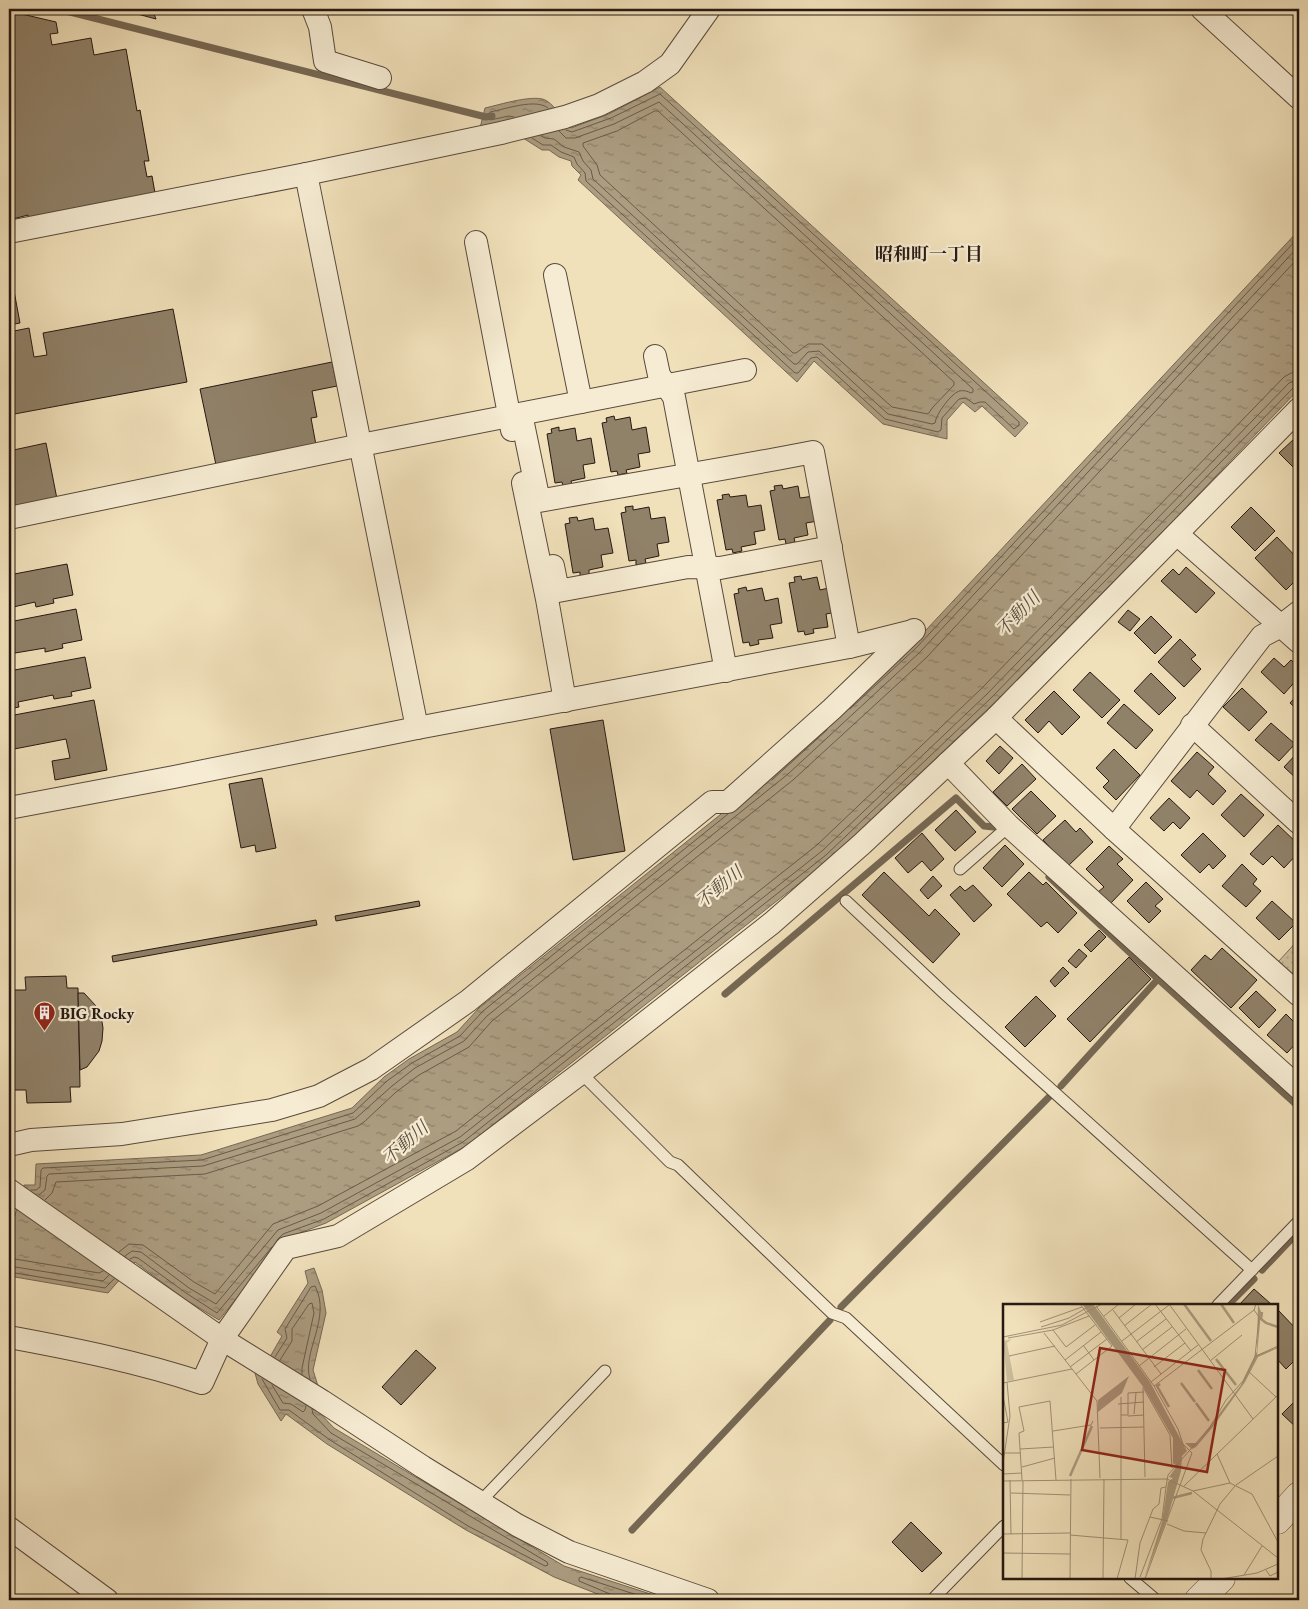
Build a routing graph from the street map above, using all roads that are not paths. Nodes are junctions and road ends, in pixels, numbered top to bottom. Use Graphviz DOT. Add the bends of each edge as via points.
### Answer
graph roads {
  1 [pos="313,9"];
  2 [pos="709,9"];
  3 [pos="1202,9"];
  4 [pos="380,78"];
  5 [pos="1299,98"];
  6 [pos="306,174"];
  7 [pos="9,232"];
  8 [pos="476,242"];
  9 [pos="555,275"];
  10 [pos="655,356"];
  11 [pos="745,370"];
  12 [pos="666,386"];
  13 [pos="581,402"];
  14 [pos="1299,409"];
  15 [pos="515,415"];
  16 [pos="361,445"];
  17 [pos="689,475"];
  18 [pos="539,501"];
  19 [pos="9,518"];
  20 [pos="1177,534"];
  21 [pos="831,547"];
  22 [pos="707,568"];
  23 [pos="1299,612"];
  24 [pos="1281,626"];
  25 [pos="1299,642"];
  26 [pos="850,648"];
  27 [pos="726,670"];
  28 [pos="565,700"];
  29 [pos="996,718"];
  30 [pos="1192,725"];
  31 [pos="417,728"];
  32 [pos="948,763"];
  33 [pos="9,808"];
  34 [pos="1299,823"];
  35 [pos="1009,826"];
  36 [pos="1114,829"];
  37 [pos="960,869"];
  38 [pos="846,901"];
  39 [pos="1299,995"];
  40 [pos="581,1073"];
  41 [pos="1299,1088"];
  42 [pos="9,1145"];
  43 [pos="12,1192"];
  44 [pos="1299,1222"];
  45 [pos="1252,1270"];
  46 [pos="1219,1304"];
  47 [pos="9,1337"];
  48 [pos="222,1339"];
  49 [pos="606,1371"];
  50 [pos="1003,1464"];
  51 [pos="1299,1496"];
  52 [pos="481,1501"];
  53 [pos="1278,1519"];
  54 [pos="1003,1527"];
  55 [pos="9,1528"];
  56 [pos="1131,1579"];
  57 [pos="1220,1579"];
  58 [pos="107,1600"];
  59 [pos="708,1600"];
  60 [pos="932,1600"];
  61 [pos="1156,1600"];
  62 [pos="1200,1600"];
  1 -- 4 [label="street" via="320,28 325,61"];
  2 -- 6 [label="street" via="670,64 645,82 599,105 566,118"];
  3 -- 5 [label="street"];
  6 -- 7 [label="street"];
  6 -- 16 [label="street"];
  8 -- 15 [label="street"];
  9 -- 13 [label="street"];
  10 -- 12 [label="street" via="659,375"];
  11 -- 12 [label="street"];
  12 -- 13 [label="street"];
  12 -- 17 [label="street" via="674,397"];
  13 -- 15 [label="street"];
  14 -- 20 [label="street"];
  15 -- 16 [label="street"];
  15 -- 18 [label="street"];
  15 -- 28 [label="street"];
  16 -- 19 [label="street"];
  16 -- 31 [label="street"];
  17 -- 18 [label="street"];
  17 -- 21 [label="street" via="813,452"];
  17 -- 22 [label="street"];
  18 -- 22 [label="street" via="558,591 688,567"];
  20 -- 24 [label="street"];
  20 -- 29 [label="street"];
  21 -- 22 [label="street"];
  21 -- 26 [label="street"];
  22 -- 27 [label="street"];
  23 -- 24 [label="street"];
  24 -- 25 [label="street"];
  24 -- 30 [label="street" via="1262,636"];
  26 -- 27 [label="street"];
  26 -- 42 [label="street" via="914,630 728,802 712,802 468,1001 371,1069 319,1096 272,1110 122,1134 31,1140"];
  27 -- 28 [label="street"];
  28 -- 31 [label="street"];
  29 -- 32 [label="street"];
  29 -- 36 [label="street"];
  30 -- 34 [label="street"];
  30 -- 36 [label="street"];
  31 -- 33 [label="street"];
  32 -- 35 [label="street"];
  32 -- 40 [label="street" via="772,922"];
  35 -- 37 [label="lane"];
  35 -- 41 [label="street"];
  36 -- 39 [label="street"];
  38 -- 45 [label="lane"];
  40 -- 48 [label="street" via="467,1159 338,1236 286,1248"];
  40 -- 50 [label="lane" via="670,1162 678,1165 832,1313 846,1318"];
  43 -- 48 [label="street"];
  44 -- 45 [label="lane"];
  45 -- 46 [label="lane"];
  47 -- 48 [label="street" via="169,1372 202,1383"];
  48 -- 52 [label="street"];
  49 -- 52 [label="lane"];
  51 -- 53 [label="street"];
  52 -- 59 [label="street" via="568,1552"];
  54 -- 60 [label="lane"];
  55 -- 58 [label="street"];
  56 -- 61 [label="lane"];
  57 -- 62 [label="street"];
}
